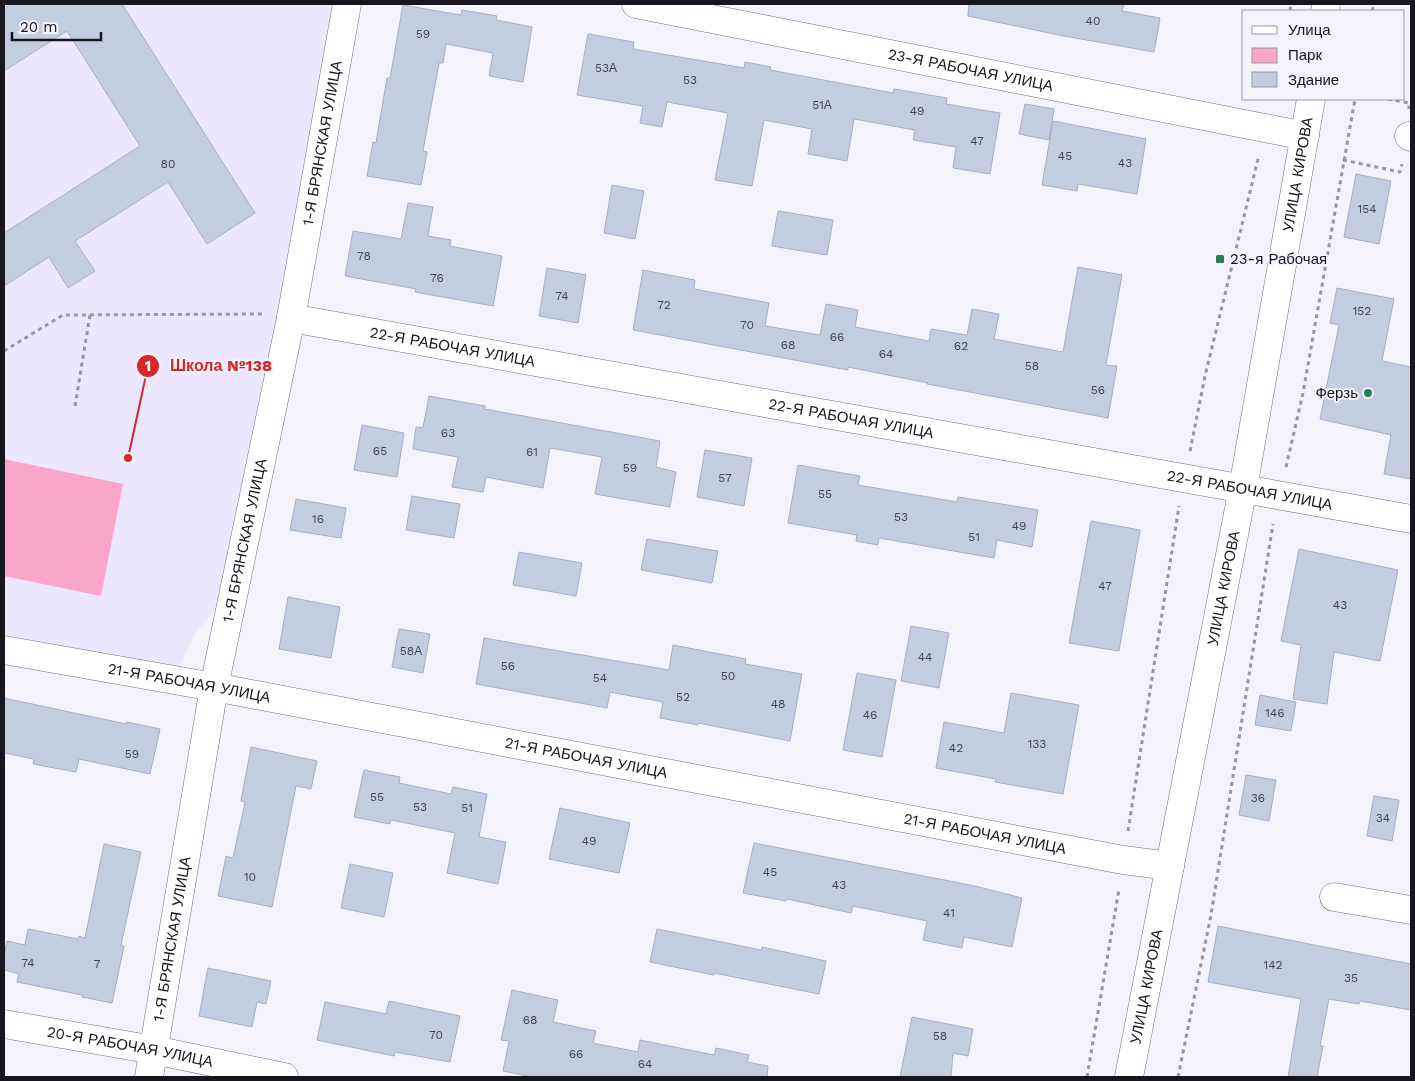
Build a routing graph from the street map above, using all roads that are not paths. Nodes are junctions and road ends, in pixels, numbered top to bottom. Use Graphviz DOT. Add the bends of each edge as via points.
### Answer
graph roads {
  1 [pos="347,4"];
  2 [pos="636,4"];
  3 [pos="1311,100"];
  4 [pos="1304,136"];
  5 [pos="291,318"];
  6 [pos="1243,488"];
  7 [pos="1411,519"];
  8 [pos="4,650"];
  9 [pos="214,687"];
  10 [pos="1170,866"];
  11 [pos="1334,898"];
  12 [pos="1411,910"];
  13 [pos="4,1024"];
  14 [pos="154,1050"];
  15 [pos="149,1077"];
  16 [pos="284,1077"];
  17 [pos="1129,1077"];
  1 -- 5 [label="street, 1-Я БРЯНСКАЯ УЛИЦА"];
  2 -- 4 [label="street, 23-Я РАБОЧАЯ УЛИЦА"];
  3 -- 4 [label="street, УЛИЦА КИРОВА"];
  4 -- 6 [label="street, УЛИЦА КИРОВА"];
  5 -- 6 [label="street, 22-Я РАБОЧАЯ УЛИЦА"];
  5 -- 9 [label="street, 1-Я БРЯНСКАЯ УЛИЦА"];
  6 -- 7 [label="street, 22-Я РАБОЧАЯ УЛИЦА"];
  6 -- 10 [label="street, УЛИЦА КИРОВА"];
  8 -- 9 [label="street, 21-Я РАБОЧАЯ УЛИЦА"];
  9 -- 10 [label="street, 21-Я РАБОЧАЯ УЛИЦА" via="1123,860"];
  9 -- 14 [label="street, 1-Я БРЯНСКАЯ УЛИЦА"];
  10 -- 17 [label="street, УЛИЦА КИРОВА"];
  11 -- 12 [label="street"];
  13 -- 14 [label="street, 20-Я РАБОЧАЯ УЛИЦА"];
  14 -- 15 [label="street, 1-Я БРЯНСКАЯ УЛИЦА"];
  14 -- 16 [label="street, 20-Я РАБОЧАЯ УЛИЦА"];
}
